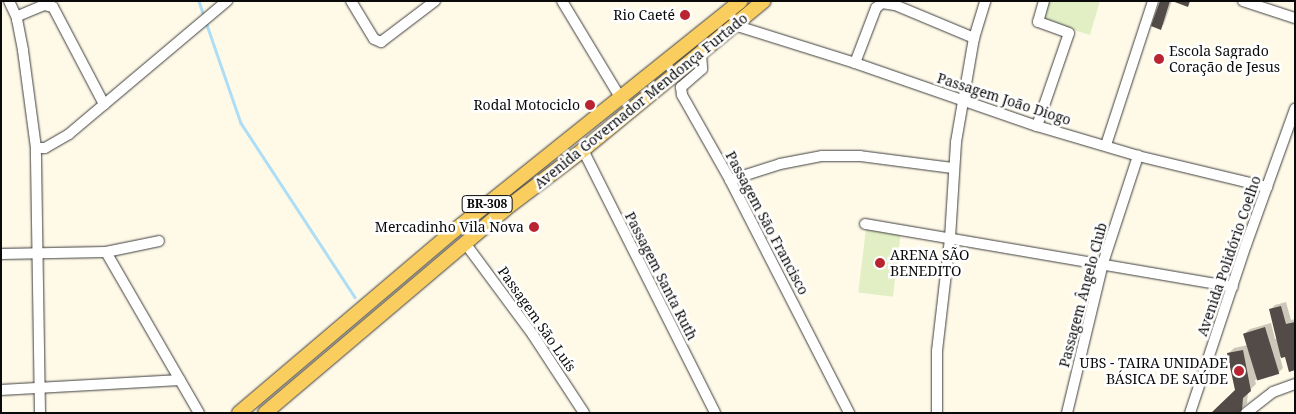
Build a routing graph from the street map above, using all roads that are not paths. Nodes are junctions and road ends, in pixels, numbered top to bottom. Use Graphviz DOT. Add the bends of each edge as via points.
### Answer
graph roads {
  1 [pos="9,1"];
  2 [pos="227,1"];
  3 [pos="352,1"];
  4 [pos="435,1"];
  5 [pos="562,1"];
  6 [pos="741,1"];
  7 [pos="764,1"];
  8 [pos="985,1"];
  9 [pos="1044,1"];
  10 [pos="1153,1"];
  11 [pos="1243,1"];
  12 [pos="17,18"];
  13 [pos="1295,18"];
  14 [pos="734,25"];
  15 [pos="974,38"];
  16 [pos="701,53"];
  17 [pos="855,63"];
  18 [pos="620,97"];
  19 [pos="964,101"];
  20 [pos="104,104"];
  21 [pos="1295,110"];
  22 [pos="1037,126"];
  23 [pos="1106,145"];
  24 [pos="36,148"];
  25 [pos="583,150"];
  26 [pos="1138,156"];
  27 [pos="953,168"];
  28 [pos="730,180"];
  29 [pos="1267,187"];
  30 [pos="865,224"];
  31 [pos="950,238"];
  32 [pos="159,241"];
  33 [pos="465,243"];
  34 [pos="106,252"];
  35 [pos="1,254"];
  36 [pos="37,254"];
  37 [pos="1103,263"];
  38 [pos="1233,287"];
  39 [pos="180,380"];
  40 [pos="1295,384"];
  41 [pos="40,389"];
  42 [pos="1,390"];
  43 [pos="40,413"];
  44 [pos="200,413"];
  45 [pos="239,413"];
  46 [pos="265,413"];
  47 [pos="584,413"];
  48 [pos="714,413"];
  49 [pos="849,413"];
  50 [pos="937,413"];
  51 [pos="1067,413"];
  52 [pos="1190,413"];
  53 [pos="1246,413"];
  1 -- 12 [label="street"];
  2 -- 20 [label="street"];
  3 -- 4 [label="street" via="374,39 381,42"];
  5 -- 18 [label="street"];
  6 -- 18 [label="main road, Avenida Governador Mendonça Furtado / BR-308"];
  7 -- 14 [label="main road, Avenida Governador Mendonça Furtado / BR-308"];
  8 -- 15 [label="street"];
  9 -- 22 [label="street" via="1038,22 1069,33"];
  10 -- 23 [label="street"];
  11 -- 13 [label="street"];
  12 -- 20 [label="street" via="44,5 53,7"];
  12 -- 24 [label="street"];
  14 -- 16 [label="main road, Avenida Governador Mendonça Furtado / BR-308"];
  14 -- 17 [label="street, Passagem João Diogo"];
  15 -- 17 [label="street" via="895,5 882,3 876,8"];
  15 -- 19 [label="street"];
  16 -- 25 [label="main road, Avenida Governador Mendonça Furtado / BR-308"];
  16 -- 28 [label="street, Passagem São Francisco" via="702,69 680,91"];
  17 -- 19 [label="street, Passagem João Diogo"];
  18 -- 45 [label="main road, Avenida Governador Mendonça Furtado / BR-308" via="432,249"];
  19 -- 22 [label="street, Passagem João Diogo"];
  19 -- 27 [label="street"];
  20 -- 24 [label="street" via="69,134 45,148"];
  21 -- 29 [label="street, Avenida Polidório Coelho"];
  22 -- 23 [label="street, Passagem João Diogo"];
  23 -- 26 [label="street, Passagem João Diogo"];
  24 -- 36 [label="street"];
  25 -- 33 [label="main road, Avenida Governador Mendonça Furtado / BR-308"];
  25 -- 48 [label="street, Passagem Santa Ruth"];
  26 -- 29 [label="street, Passagem João Diogo"];
  26 -- 37 [label="street, Passagem Ângelo Club"];
  27 -- 28 [label="street" via="860,156 822,156 780,164"];
  27 -- 31 [label="street"];
  28 -- 49 [label="street, Passagem São Francisco"];
  29 -- 38 [label="street, Avenida Polidório Coelho"];
  30 -- 31 [label="street"];
  31 -- 37 [label="street"];
  31 -- 50 [label="street" via="937,351"];
  32 -- 34 [label="street"];
  33 -- 46 [label="main road, Avenida Governador Mendonça Furtado / BR-308"];
  33 -- 47 [label="street, Passagem São Luís" via="533,335"];
  34 -- 36 [label="street"];
  34 -- 39 [label="street"];
  35 -- 36 [label="street"];
  36 -- 41 [label="street"];
  37 -- 38 [label="street"];
  37 -- 51 [label="street, Passagem Ângelo Club"];
  38 -- 52 [label="street, Avenida Polidório Coelho"];
  39 -- 41 [label="street"];
  39 -- 44 [label="street"];
  40 -- 53 [label="street" via="1273,392"];
  41 -- 42 [label="street"];
  41 -- 43 [label="street"];
}
